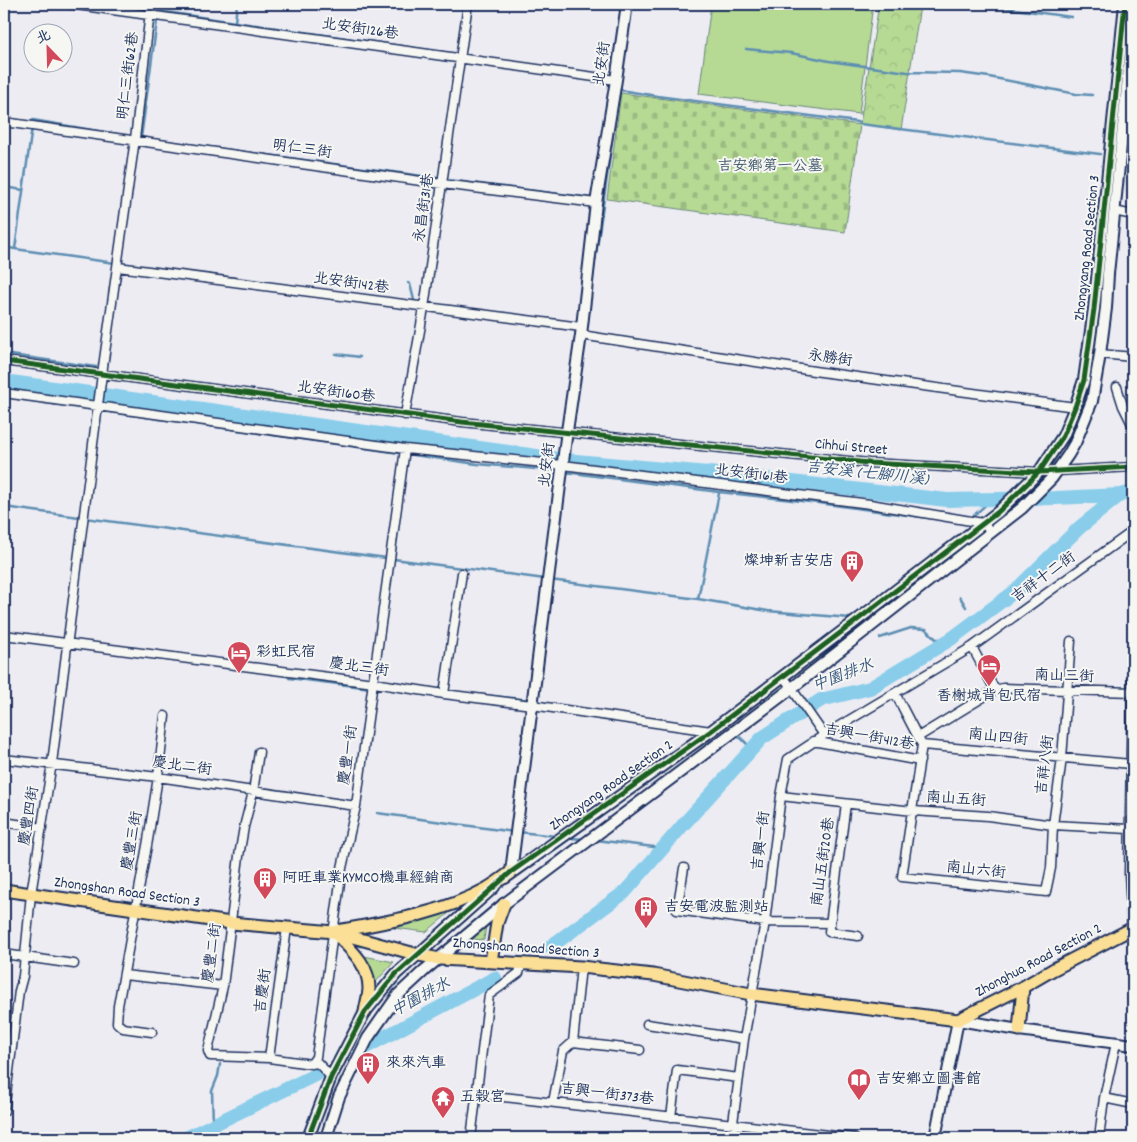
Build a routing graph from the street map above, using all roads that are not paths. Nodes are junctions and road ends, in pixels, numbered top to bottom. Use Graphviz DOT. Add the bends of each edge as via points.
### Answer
graph roads {
  1 [pos="69,4"];
  2 [pos="151,4"];
  3 [pos="468,4"];
  4 [pos="627,4"];
  5 [pos="1125,4"];
  6 [pos="150,14"];
  7 [pos="1133,28"];
  8 [pos="460,58"];
  9 [pos="616,80"];
  10 [pos="4,122"];
  11 [pos="135,137"];
  12 [pos="442,184"];
  13 [pos="596,203"];
  14 [pos="1114,212"];
  15 [pos="1133,215"];
  16 [pos="118,266"];
  17 [pos="424,308"];
  18 [pos="581,331"];
  19 [pos="1100,354"];
  20 [pos="1133,357"];
  21 [pos="4,361"];
  22 [pos="102,374"];
  23 [pos="1117,387"];
  24 [pos="4,393"];
  25 [pos="98,406"];
  26 [pos="1075,407"];
  27 [pos="406,415"];
  28 [pos="1133,426"];
  29 [pos="567,435"];
  30 [pos="405,449"];
  31 [pos="564,461"];
  32 [pos="1133,467"];
  33 [pos="1039,472"];
  34 [pos="1054,475"];
  35 [pos="1022,508"];
  36 [pos="998,512"];
  37 [pos="983,523"];
  38 [pos="1133,531"];
  39 [pos="991,532"];
  40 [pos="462,573"];
  41 [pos="1133,632"];
  42 [pos="4,635"];
  43 [pos="1071,641"];
  44 [pos="66,644"];
  45 [pos="972,648"];
  46 [pos="783,676"];
  47 [pos="374,683"];
  48 [pos="792,688"];
  49 [pos="995,690"];
  50 [pos="1068,691"];
  51 [pos="895,692"];
  52 [pos="1133,692"];
  53 [pos="444,694"];
  54 [pos="532,705"];
  55 [pos="165,716"];
  56 [pos="711,731"];
  57 [pos="824,733"];
  58 [pos="814,741"];
  59 [pos="920,741"];
  60 [pos="258,752"];
  61 [pos="1132,752"];
  62 [pos="1062,758"];
  63 [pos="4,759"];
  64 [pos="920,761"];
  65 [pos="52,764"];
  66 [pos="1131,764"];
  67 [pos="158,777"];
  68 [pos="254,792"];
  69 [pos="781,796"];
  70 [pos="846,804"];
  71 [pos="356,806"];
  72 [pos="913,811"];
  73 [pos="4,822"];
  74 [pos="1053,825"];
  75 [pos="42,828"];
  76 [pos="1130,829"];
  77 [pos="684,868"];
  78 [pos="512,872"];
  79 [pos="4,890"];
  80 [pos="1046,892"];
  81 [pos="31,894"];
  82 [pos="504,904"];
  83 [pos="136,908"];
  84 [pos="765,922"];
  85 [pos="231,923"];
  86 [pos="830,923"];
  87 [pos="287,928"];
  88 [pos="1133,928"];
  89 [pos="334,932"];
  90 [pos="858,936"];
  91 [pos="4,954"];
  92 [pos="419,955"];
  93 [pos="25,957"];
  94 [pos="440,958"];
  95 [pos="491,962"];
  96 [pos="522,963"];
  97 [pos="74,964"];
  98 [pos="580,967"];
  99 [pos="124,975"];
  100 [pos="223,986"];
  101 [pos="1023,987"];
  102 [pos="751,994"];
  103 [pos="364,1012"];
  104 [pos="958,1020"];
  105 [pos="647,1024"];
  106 [pos="1019,1030"];
  107 [pos="152,1032"];
  108 [pos="744,1038"];
  109 [pos="573,1042"];
  110 [pos="1116,1043"];
  111 [pos="1133,1045"];
  112 [pos="640,1050"];
  113 [pos="270,1058"];
  114 [pos="311,1064"];
  115 [pos="331,1077"];
  116 [pos="739,1078"];
  117 [pos="478,1094"];
  118 [pos="1104,1098"];
  119 [pos="553,1102"];
  120 [pos="1133,1104"];
  121 [pos="4,1111"];
  122 [pos="671,1117"];
  123 [pos="734,1125"];
  124 [pos="308,1138"];
  125 [pos="326,1138"];
  126 [pos="471,1138"];
  127 [pos="731,1138"];
  128 [pos="854,1138"];
  129 [pos="934,1138"];
  130 [pos="1099,1138"];
  1 -- 6 [label="street, 北安街126巷"];
  2 -- 6 [label="street, 明仁三街62巷"];
  3 -- 8 [label="street, 永昌街31巷"];
  4 -- 9 [label="street, 北安街"];
  5 -- 26 [label="street, Zhongyang Road Section 3" via="1093,319 1084,380"];
  6 -- 8 [label="street, 北安街126巷"];
  6 -- 11 [label="street, 明仁三街62巷"];
  7 -- 14 [label="street, Zhongyang Road Section 3"];
  8 -- 9 [label="street, 北安街126巷"];
  8 -- 12 [label="street, 永昌街31巷"];
  9 -- 13 [label="street, 北安街"];
  10 -- 11 [label="street, 明仁三街"];
  11 -- 12 [label="street, 明仁三街"];
  11 -- 16 [label="street, 明仁三街62巷"];
  12 -- 13 [label="street, 明仁三街"];
  12 -- 17 [label="street, 永昌街31巷"];
  13 -- 18 [label="street, 北安街"];
  14 -- 15 [label="street"];
  14 -- 19 [label="street, Zhongyang Road Section 3"];
  16 -- 17 [label="street, 北安街142巷"];
  16 -- 22 [label="street, 明仁三街62巷"];
  17 -- 18 [label="street, 北安街142巷"];
  17 -- 27 [label="street, 永昌街31巷"];
  18 -- 26 [label="street, 永勝街" via="814,371"];
  18 -- 29 [label="street, 北安街"];
  19 -- 20 [label="street"];
  19 -- 34 [label="street, Zhongyang Road Section 3" via="1089,411 1075,443"];
  21 -- 22 [label="street, 北安街160巷"];
  22 -- 25 [label="street, 明仁三街62巷"];
  22 -- 27 [label="street, 北安街160巷"];
  23 -- 28 [label="street"];
  24 -- 25 [label="street, 北安街161巷"];
  25 -- 30 [label="street, 北安街161巷"];
  25 -- 44 [label="street, 慶豐四街"];
  26 -- 33 [label="street, Zhongyang Road Section 3" via="1063,436"];
  27 -- 29 [label="street, 北安街160巷"];
  29 -- 31 [label="street, 北安街"];
  29 -- 33 [label="street, Cihhui Street" via="869,463"];
  30 -- 31 [label="street, 北安街161巷"];
  30 -- 47 [label="street, 慶豐一街"];
  31 -- 37 [label="street, 北安街161巷"];
  31 -- 54 [label="street, 北安街"];
  32 -- 34 [label="street, Cihhui Street"];
  33 -- 34 [label="street, Cihhui Street"];
  33 -- 36 [label="street, Zhongyang Road Section 3"];
  34 -- 35 [label="street, Zhongyang Road Section 3"];
  35 -- 39 [label="street, Zhongyang Road Section 2"];
  36 -- 37 [label="street, Zhongyang Road Section 2"];
  37 -- 39 [label="street"];
  37 -- 46 [label="street, Zhongyang Road Section 2"];
  38 -- 45 [label="street, 吉祥十二街"];
  39 -- 48 [label="street, Zhongyang Road Section 2"];
  40 -- 53 [label="street"];
  41 -- 52 [label="street"];
  42 -- 44 [label="street, 慶北三街"];
  43 -- 50 [label="street, 吉祥八街"];
  44 -- 47 [label="street, 慶北三街"];
  44 -- 65 [label="street, 慶豐四街"];
  45 -- 49 [label="street"];
  45 -- 51 [label="street, 吉興一街"];
  46 -- 48 [label="street"];
  46 -- 56 [label="street, Zhongyang Road Section 2"];
  47 -- 53 [label="street, 慶北三街"];
  47 -- 71 [label="street, 慶豐一街"];
  48 -- 57 [label="street"];
  48 -- 82 [label="street, Zhongyang Road Section 2"];
  49 -- 50 [label="street, 南山三街"];
  49 -- 59 [label="street"];
  50 -- 52 [label="street, 南山三街"];
  50 -- 62 [label="street, 吉祥八街"];
  51 -- 57 [label="street, 吉興一街"];
  51 -- 59 [label="street"];
  52 -- 61 [label="street"];
  53 -- 54 [label="street, 慶北三街"];
  54 -- 56 [label="street, 慶北三街"];
  54 -- 78 [label="street, 北安街"];
  55 -- 67 [label="street, 慶豐三街"];
  56 -- 78 [label="street, Zhongyang Road Section 2"];
  57 -- 58 [label="street, 吉興一街"];
  58 -- 64 [label="street, 吉興一街412巷"];
  58 -- 69 [label="street, 吉興一街" via="788,758"];
  59 -- 62 [label="street, 南山四街"];
  59 -- 64 [label="street"];
  60 -- 68 [label="street, 慶豐二街"];
  61 -- 66 [label="street"];
  62 -- 66 [label="street, 南山四街"];
  62 -- 74 [label="street, 吉祥八街"];
  63 -- 65 [label="street, 慶北二街"];
  64 -- 72 [label="street"];
  65 -- 67 [label="street, 慶北二街"];
  65 -- 75 [label="street, 慶豐四街"];
  66 -- 76 [label="street"];
  67 -- 68 [label="street, 慶北二街"];
  67 -- 83 [label="street, 慶豐三街"];
  68 -- 71 [label="street, 慶北二街"];
  68 -- 85 [label="street, 慶豐二街" via="244,827"];
  69 -- 70 [label="street, 南山五街"];
  69 -- 84 [label="street, 吉興一街"];
  70 -- 72 [label="street, 南山五街"];
  70 -- 86 [label="street, 南山五街20巷"];
  71 -- 89 [label="street, 慶豐一街" via="342,868"];
  72 -- 74 [label="street, 南山五街"];
  72 -- 80 [label="street, 南山六街" via="902,877"];
  73 -- 75 [label="street"];
  74 -- 76 [label="street, 南山五街"];
  74 -- 80 [label="street, 吉祥八街"];
  75 -- 81 [label="street, 慶豐四街"];
  76 -- 88 [label="street"];
  77 -- 84 [label="street" via="677,910"];
  78 -- 89 [label="main road" via="486,889 452,903 401,919"];
  78 -- 92 [label="street, Zhongyang Road Section 2"];
  79 -- 81 [label="main road, Zhongshan Road Section 3"];
  81 -- 83 [label="main road, Zhongshan Road Section 3"];
  81 -- 93 [label="street, 慶豐四街"];
  82 -- 94 [label="street, Zhongyang Road Section 2"];
  82 -- 95 [label="main road" via="497,923"];
  83 -- 85 [label="main road, Zhongshan Road Section 3"];
  83 -- 99 [label="street, 慶豐三街"];
  84 -- 86 [label="street"];
  84 -- 102 [label="street, 吉興一街"];
  85 -- 87 [label="main road, Zhongshan Road Section 3"];
  85 -- 100 [label="street, 慶豐二街"];
  86 -- 90 [label="street" via="829,932"];
  87 -- 89 [label="main road, Zhongshan Road Section 3"];
  87 -- 113 [label="street, 吉慶街"];
  88 -- 101 [label="main road, Zhonghua Road Section 2"];
  89 -- 92 [label="main road, Zhongshan Road Section 3"];
  89 -- 103 [label="main road" via="354,951 367,973 369,989"];
  89 -- 114 [label="street, 慶豐一街" via="316,1057"];
  91 -- 93 [label="street"];
  92 -- 94 [label="main road, Zhongshan Road Section 3"];
  92 -- 103 [label="street, Zhongyang Road Section 2" via="396,974"];
  93 -- 97 [label="street"];
  93 -- 121 [label="street, 慶豐四街"];
  94 -- 95 [label="main road, Zhongshan Road Section 3"];
  94 -- 125 [label="street, Zhongyang Road Section 2" via="398,995 368,1038 339,1097"];
  95 -- 96 [label="main road, Zhongshan Road Section 3"];
  96 -- 98 [label="main road, Zhongshan Road Section 3"];
  96 -- 117 [label="street" via="519,973 489,996"];
  98 -- 102 [label="main road, Zhongshan Road Section 3"];
  98 -- 109 [label="street"];
  99 -- 100 [label="street"];
  99 -- 107 [label="street, 慶豐三街" via="117,1023 123,1028"];
  100 -- 113 [label="street, 慶豐二街" via="208,1051 210,1056"];
  101 -- 104 [label="main road, Zhonghua Road Section 2"];
  101 -- 106 [label="main road"];
  102 -- 104 [label="main road, Zhongshan Road Section 3"];
  102 -- 108 [label="street, 吉興一街"];
  103 -- 115 [label="street, Zhongyang Road Section 2"];
  104 -- 106 [label="street"];
  104 -- 129 [label="street"];
  105 -- 108 [label="street"];
  106 -- 110 [label="street"];
  108 -- 116 [label="street, 吉興一街"];
  109 -- 112 [label="street"];
  109 -- 119 [label="street" via="563,1051"];
  110 -- 111 [label="street"];
  110 -- 118 [label="street"];
  113 -- 114 [label="street, 慶豐二街"];
  114 -- 115 [label="street" via="318,1063"];
  115 -- 124 [label="street, Zhongyang Road Section 2"];
  116 -- 122 [label="street" via="677,1070"];
  116 -- 123 [label="street, 吉興一街"];
  117 -- 119 [label="street, 吉興一街373巷"];
  117 -- 126 [label="street"];
  118 -- 120 [label="street"];
  118 -- 130 [label="street"];
  119 -- 122 [label="street, 吉興一街373巷"];
  122 -- 123 [label="street, 吉興一街373巷"];
  123 -- 127 [label="street, 吉興一街"];
  123 -- 128 [label="street, 吉興一街373巷"];
}
